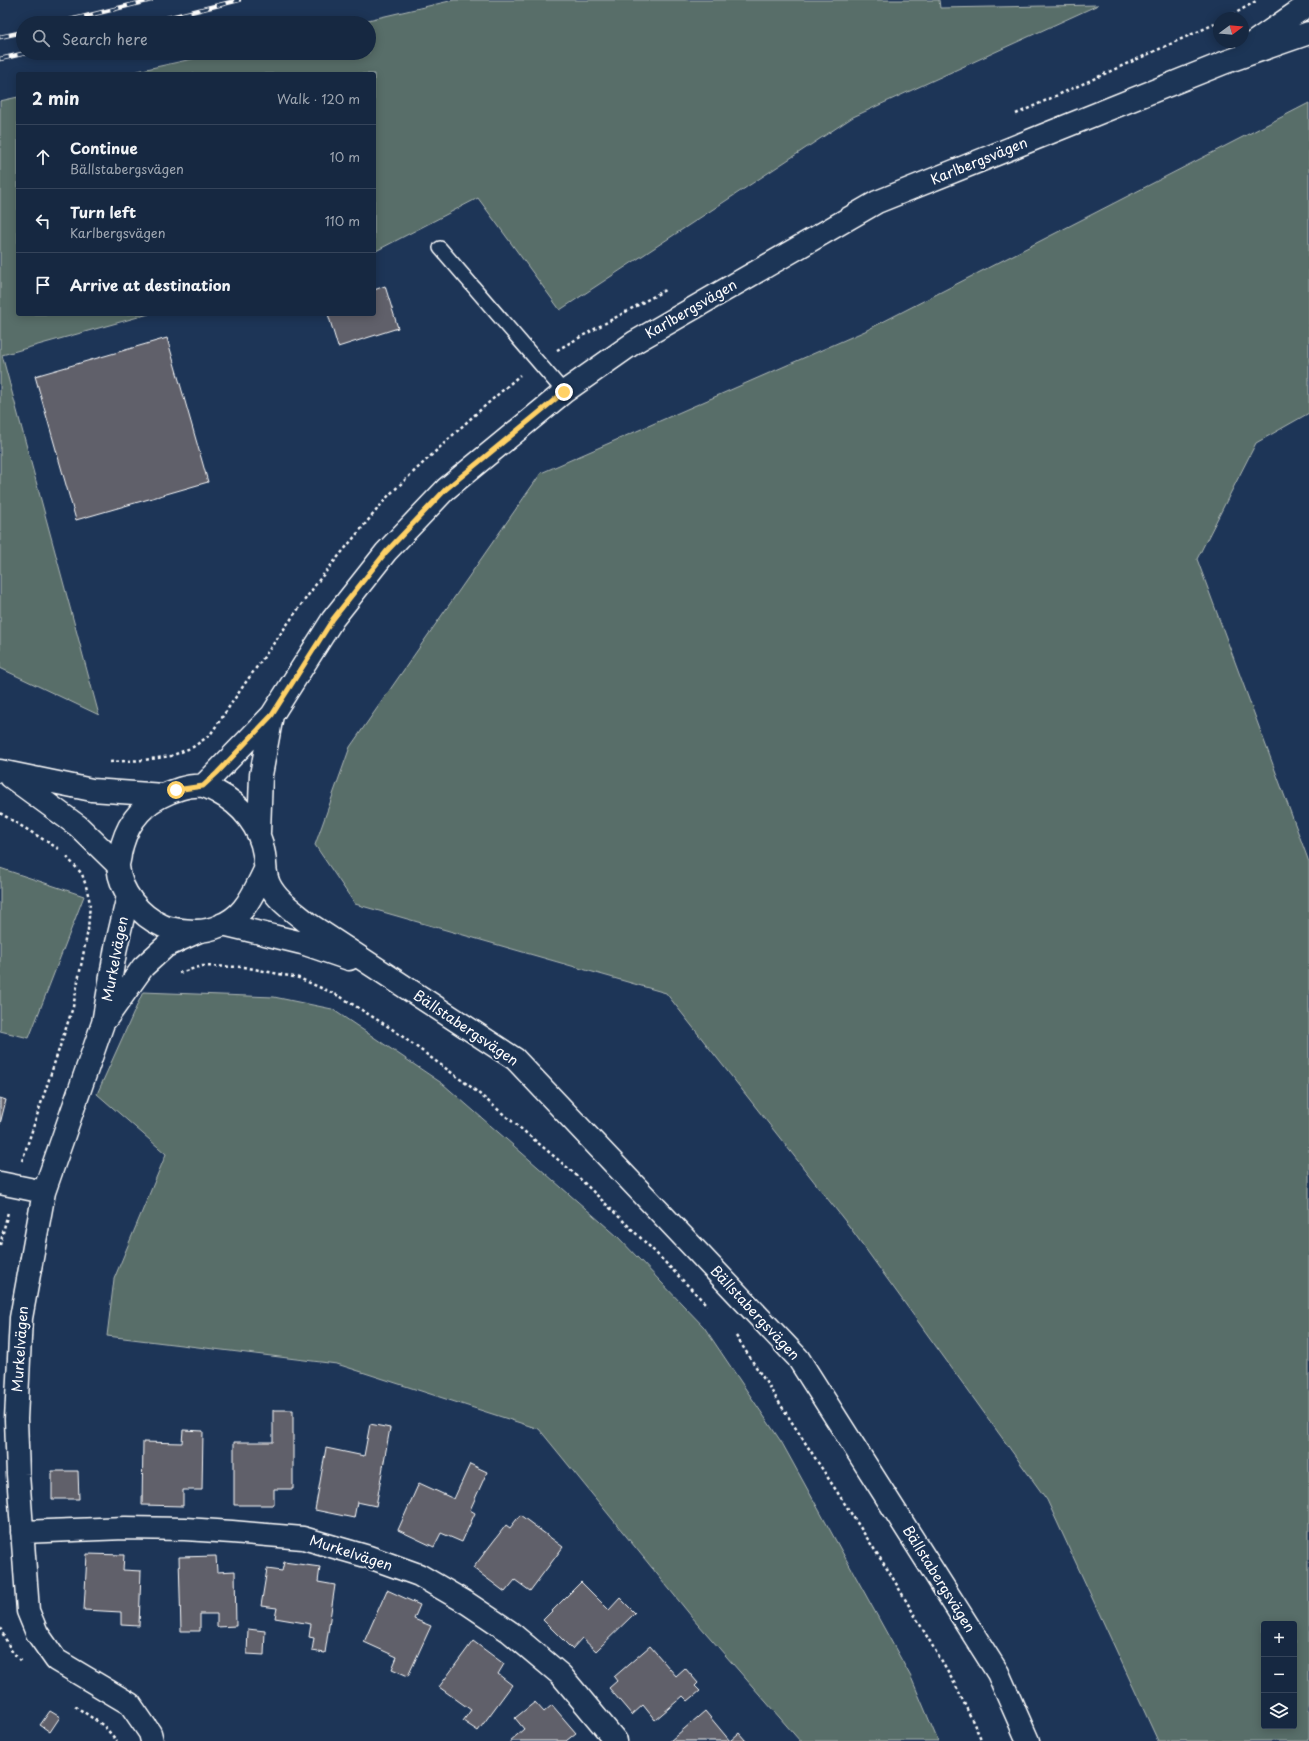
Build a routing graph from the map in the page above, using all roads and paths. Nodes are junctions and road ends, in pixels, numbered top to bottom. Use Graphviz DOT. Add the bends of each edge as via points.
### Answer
graph roads {
  1 [pos="1258,0"];
  2 [pos="1309,4"];
  3 [pos="1237,12"];
  4 [pos="1309,33"];
  5 [pos="1226,62"];
  6 [pos="440,248"];
  7 [pos="564,392"];
  8 [pos="272,715"];
  9 [pos="3,772"];
  10 [pos="203,786"];
  11 [pos="163,795"];
  12 [pos="259,832"];
  13 [pos="59,849"];
  14 [pos="118,865"];
  15 [pos="264,872"];
  16 [pos="128,896"];
  17 [pos="223,924"];
  18 [pos="199,931"];
  19 [pos="382,971"];
  20 [pos="175,976"];
  21 [pos="103,1023"];
  22 [pos="7,1184"];
  23 [pos="44,1192"];
  24 [pos="0,1245"];
  25 [pos="709,1307"];
  26 [pos="736,1334"];
  27 [pos="22,1532"];
  28 [pos="152,1741"];
  29 [pos="616,1741"];
  30 [pos="982,1741"];
  31 [pos="1028,1741"];
  1 -- 3 [label="path"];
  2 -- 5 [label="street, Karlbergsvägen"];
  4 -- 5 [label="street, Karlbergsvägen"];
  5 -- 7 [label="street, Karlbergsvägen" via="877,202 635,342"];
  6 -- 7 [label="lane"];
  7 -- 8 [label="street, Karlbergsvägen" via="446,489 386,552 333,619"];
  8 -- 10 [label="street, Karlbergsvägen"];
  8 -- 12 [label="street, Karlbergsvägen" via="261,775"];
  9 -- 11 [label="street, Bällstabergsvägen" via="92,790"];
  9 -- 14 [label="street, Bällstabergsvägen" via="78,826"];
  10 -- 11 [label="street, Bällstabergsvägen" via="176,790"];
  10 -- 12 [label="street, Bällstabergsvägen" via="232,801"];
  11 -- 14 [label="street, Bällstabergsvägen" via="141,810 126,830"];
  12 -- 15 [label="street, Bällstabergsvägen" via="265,856"];
  13 -- 22 [label="path" via="82,874 90,903 88,930 73,1007"];
  14 -- 16 [label="street, Bällstabergsvägen"];
  15 -- 17 [label="street, Bällstabergsvägen" via="243,910"];
  15 -- 19 [label="street, Bällstabergsvägen" via="284,905"];
  16 -- 18 [label="street, Bällstabergsvägen" via="141,912 163,926"];
  16 -- 21 [label="street, Murkelvägen"];
  17 -- 18 [label="street, Bällstabergsvägen" via="210,930"];
  17 -- 19 [label="street, Bällstabergsvägen" via="302,943"];
  18 -- 21 [label="street, Murkelvägen" via="166,946 143,967"];
  19 -- 31 [label="street, Bällstabergsvägen" via="515,1059 798,1358 998,1673"];
  20 -- 25 [label="path" via="202,966 244,967 299,978 341,998 392,1029 470,1087 574,1173"];
  21 -- 23 [label="street, Murkelvägen"];
  22 -- 23 [label="street"];
  22 -- 24 [label="path"];
  23 -- 27 [label="street, Murkelvägen" via="20,1318 16,1419"];
  26 -- 30 [label="path" via="891,1575 956,1686"];
  27 -- 28 [label="street, Murkelvägen" via="28,1610 37,1633 56,1660 130,1704"];
  27 -- 29 [label="street, Murkelvägen" via="125,1528 185,1529 304,1538 369,1557 419,1575 510,1632 561,1675"];
}
